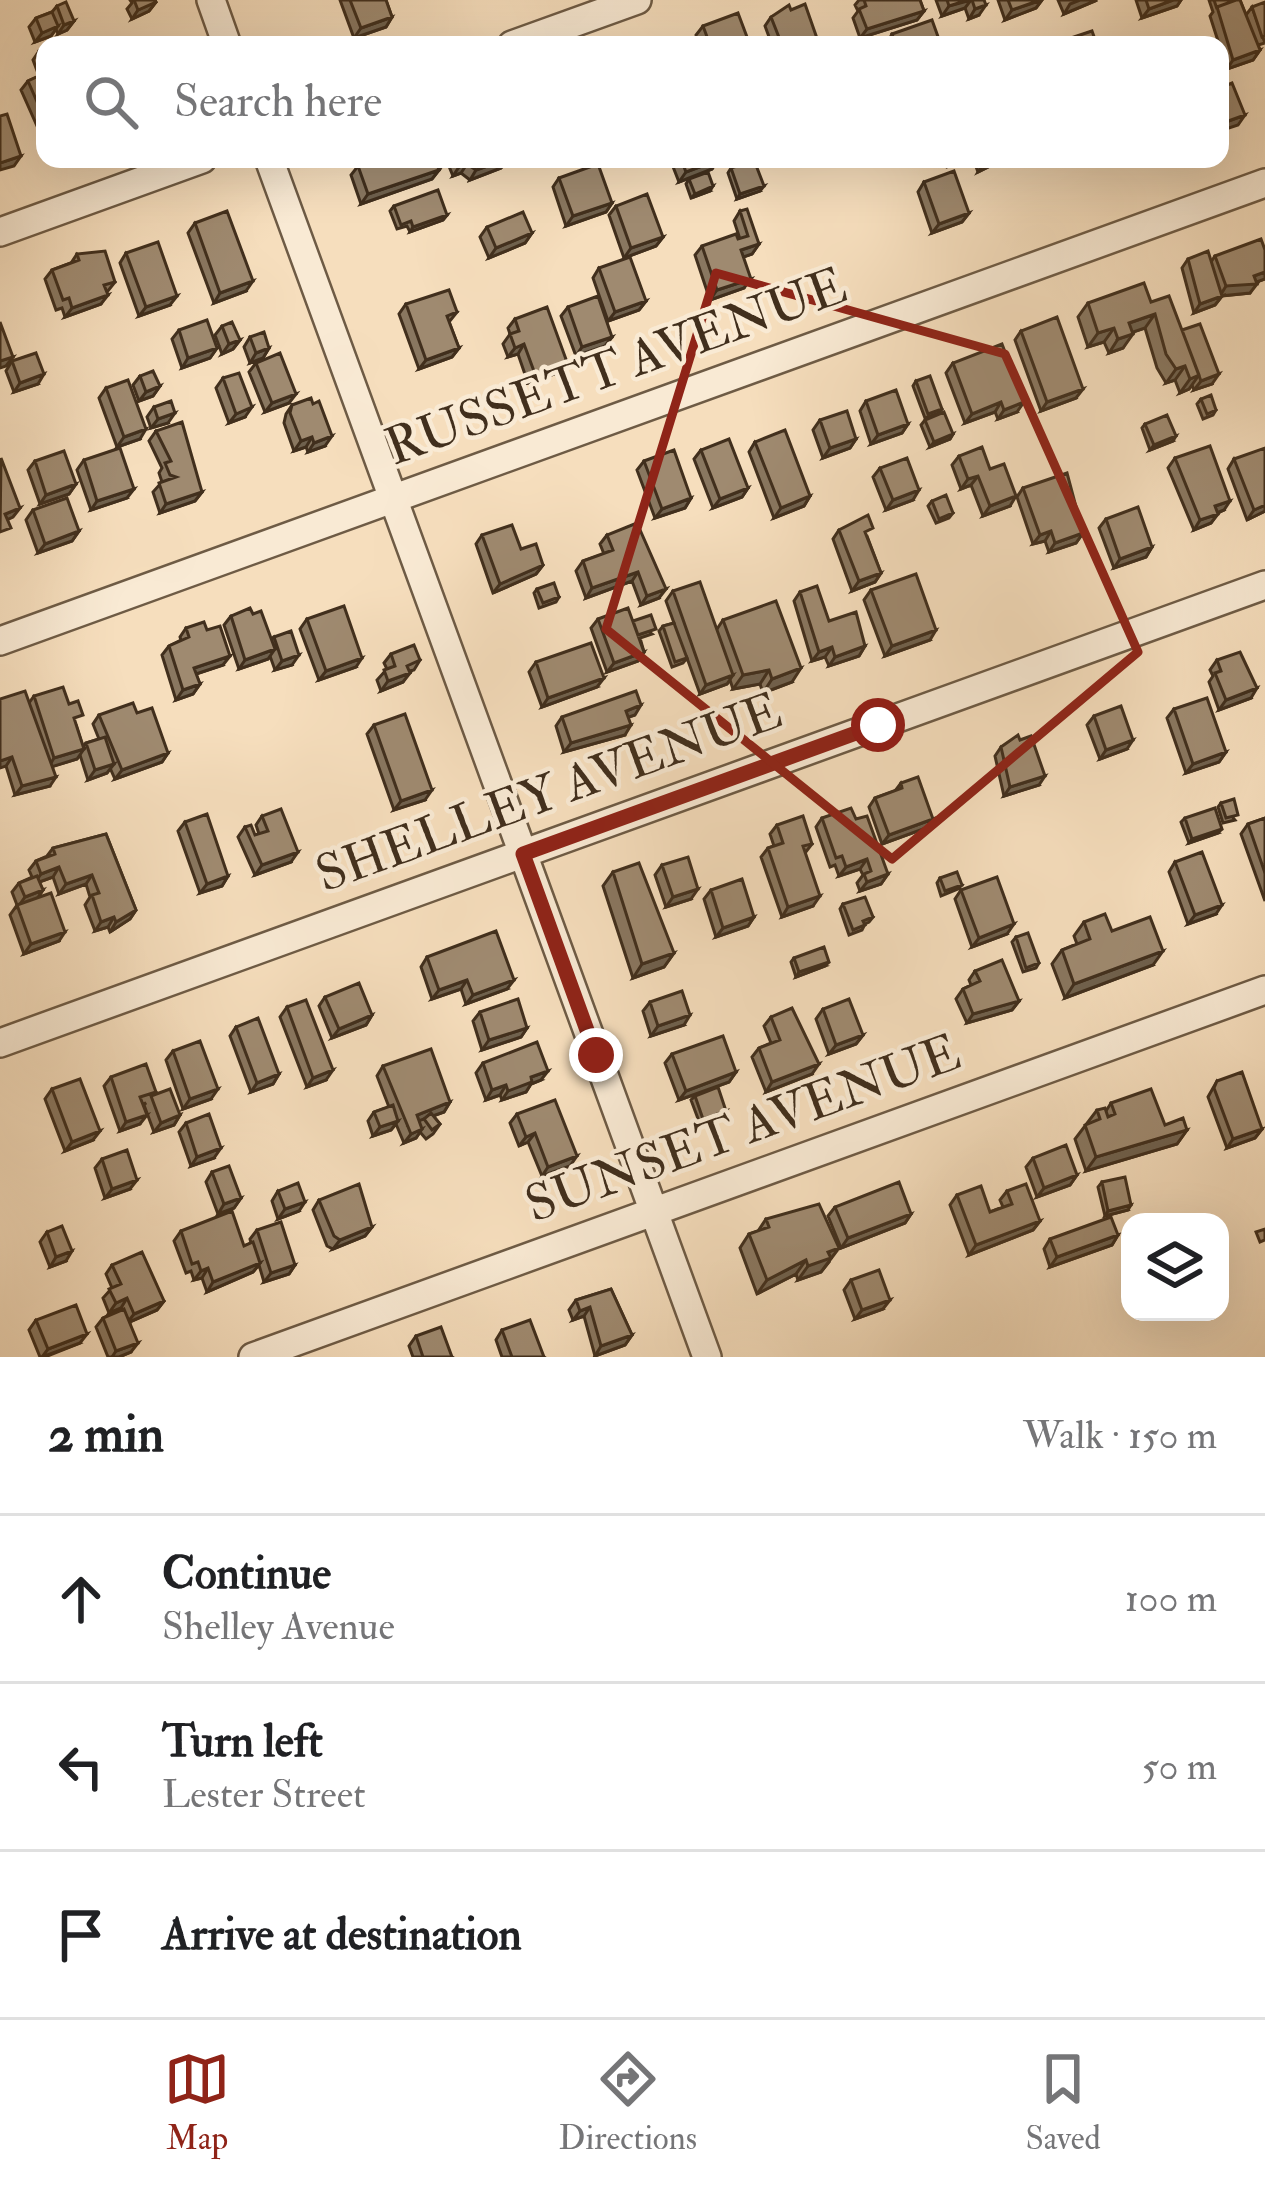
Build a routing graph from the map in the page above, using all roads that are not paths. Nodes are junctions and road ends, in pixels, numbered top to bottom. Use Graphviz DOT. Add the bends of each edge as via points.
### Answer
graph roads {
  1 [pos="211,0"];
  2 [pos="637,0"];
  3 [pos="224,36"];
  4 [pos="537,36"];
  5 [pos="177,168"];
  6 [pos="271,168"];
  7 [pos="1265,183"];
  8 [pos="0,232"];
  9 [pos="393,498"];
  10 [pos="1265,585"];
  11 [pos="0,641"];
  12 [pos="523,854"];
  13 [pos="1265,991"];
  14 [pos="0,1042"];
  15 [pos="654,1212"];
  16 [pos="253,1357"];
  17 [pos="707,1357"];
  1 -- 3 [label="street"];
  2 -- 4 [label="street"];
  5 -- 8 [label="street"];
  6 -- 9 [label="street"];
  7 -- 9 [label="street, RUSSETT AVENUE"];
  9 -- 11 [label="street, RUSSETT AVENUE"];
  9 -- 12 [label="street"];
  10 -- 12 [label="street, SHELLEY AVENUE"];
  12 -- 14 [label="street, SHELLEY AVENUE"];
  12 -- 15 [label="street"];
  13 -- 15 [label="street, SUNSET AVENUE"];
  15 -- 16 [label="street, SUNSET AVENUE"];
  15 -- 17 [label="street"];
}
